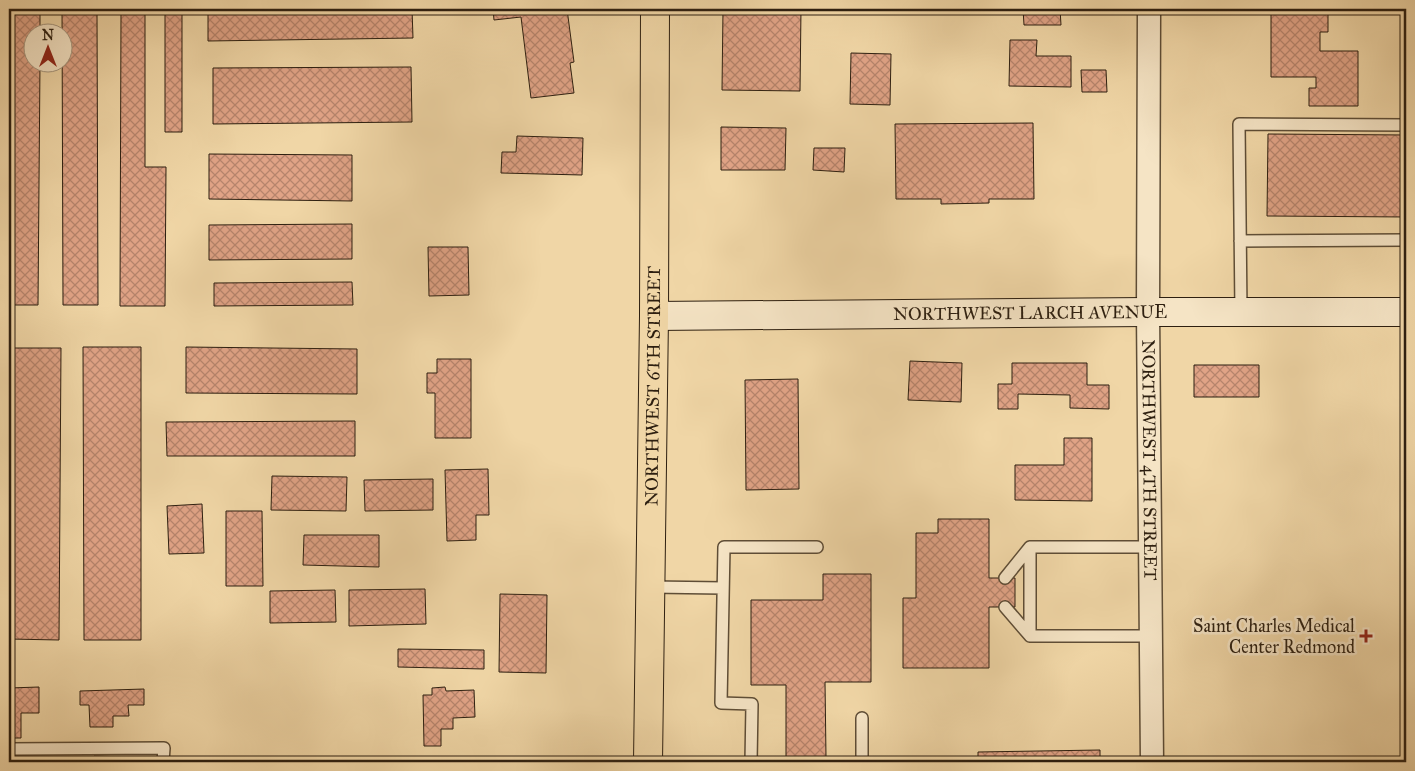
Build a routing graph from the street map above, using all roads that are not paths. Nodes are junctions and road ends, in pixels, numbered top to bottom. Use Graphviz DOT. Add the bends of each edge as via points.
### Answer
graph roads {
  1 [pos="655,9"];
  2 [pos="1149,9"];
  3 [pos="1406,125"];
  4 [pos="1406,240"];
  5 [pos="1240,241"];
  6 [pos="1148,312"];
  7 [pos="1241,312"];
  8 [pos="1406,312"];
  9 [pos="654,316"];
  10 [pos="817,547"];
  11 [pos="1030,547"];
  12 [pos="1150,547"];
  13 [pos="1005,578"];
  14 [pos="651,587"];
  15 [pos="723,588"];
  16 [pos="1005,607"];
  17 [pos="1030,636"];
  18 [pos="1151,636"];
  19 [pos="862,718"];
  20 [pos="9,749"];
  21 [pos="163,762"];
  22 [pos="648,762"];
  23 [pos="751,762"];
  24 [pos="862,762"];
  25 [pos="1152,762"];
  1 -- 9 [label="main road, NORTHWEST 6TH STREET"];
  2 -- 6 [label="street, NORTHWEST 4TH STREET"];
  3 -- 5 [label="lane" via="1239,124"];
  4 -- 5 [label="lane"];
  5 -- 7 [label="lane"];
  6 -- 7 [label="street, NORTHWEST LARCH AVENUE"];
  6 -- 9 [label="street, NORTHWEST LARCH AVENUE"];
  6 -- 12 [label="street, NORTHWEST 4TH STREET"];
  7 -- 8 [label="street, NORTHWEST LARCH AVENUE"];
  9 -- 14 [label="main road, NORTHWEST 6TH STREET"];
  10 -- 15 [label="lane" via="724,547"];
  11 -- 12 [label="lane"];
  11 -- 13 [label="lane"];
  11 -- 17 [label="lane"];
  12 -- 18 [label="street, NORTHWEST 4TH STREET"];
  14 -- 15 [label="lane"];
  14 -- 22 [label="main road, NORTHWEST 6TH STREET"];
  15 -- 23 [label="lane" via="722,703 752,704"];
  16 -- 17 [label="lane"];
  17 -- 18 [label="lane"];
  18 -- 25 [label="street, NORTHWEST 4TH STREET"];
  19 -- 24 [label="lane"];
  20 -- 21 [label="lane" via="164,748"];
}
